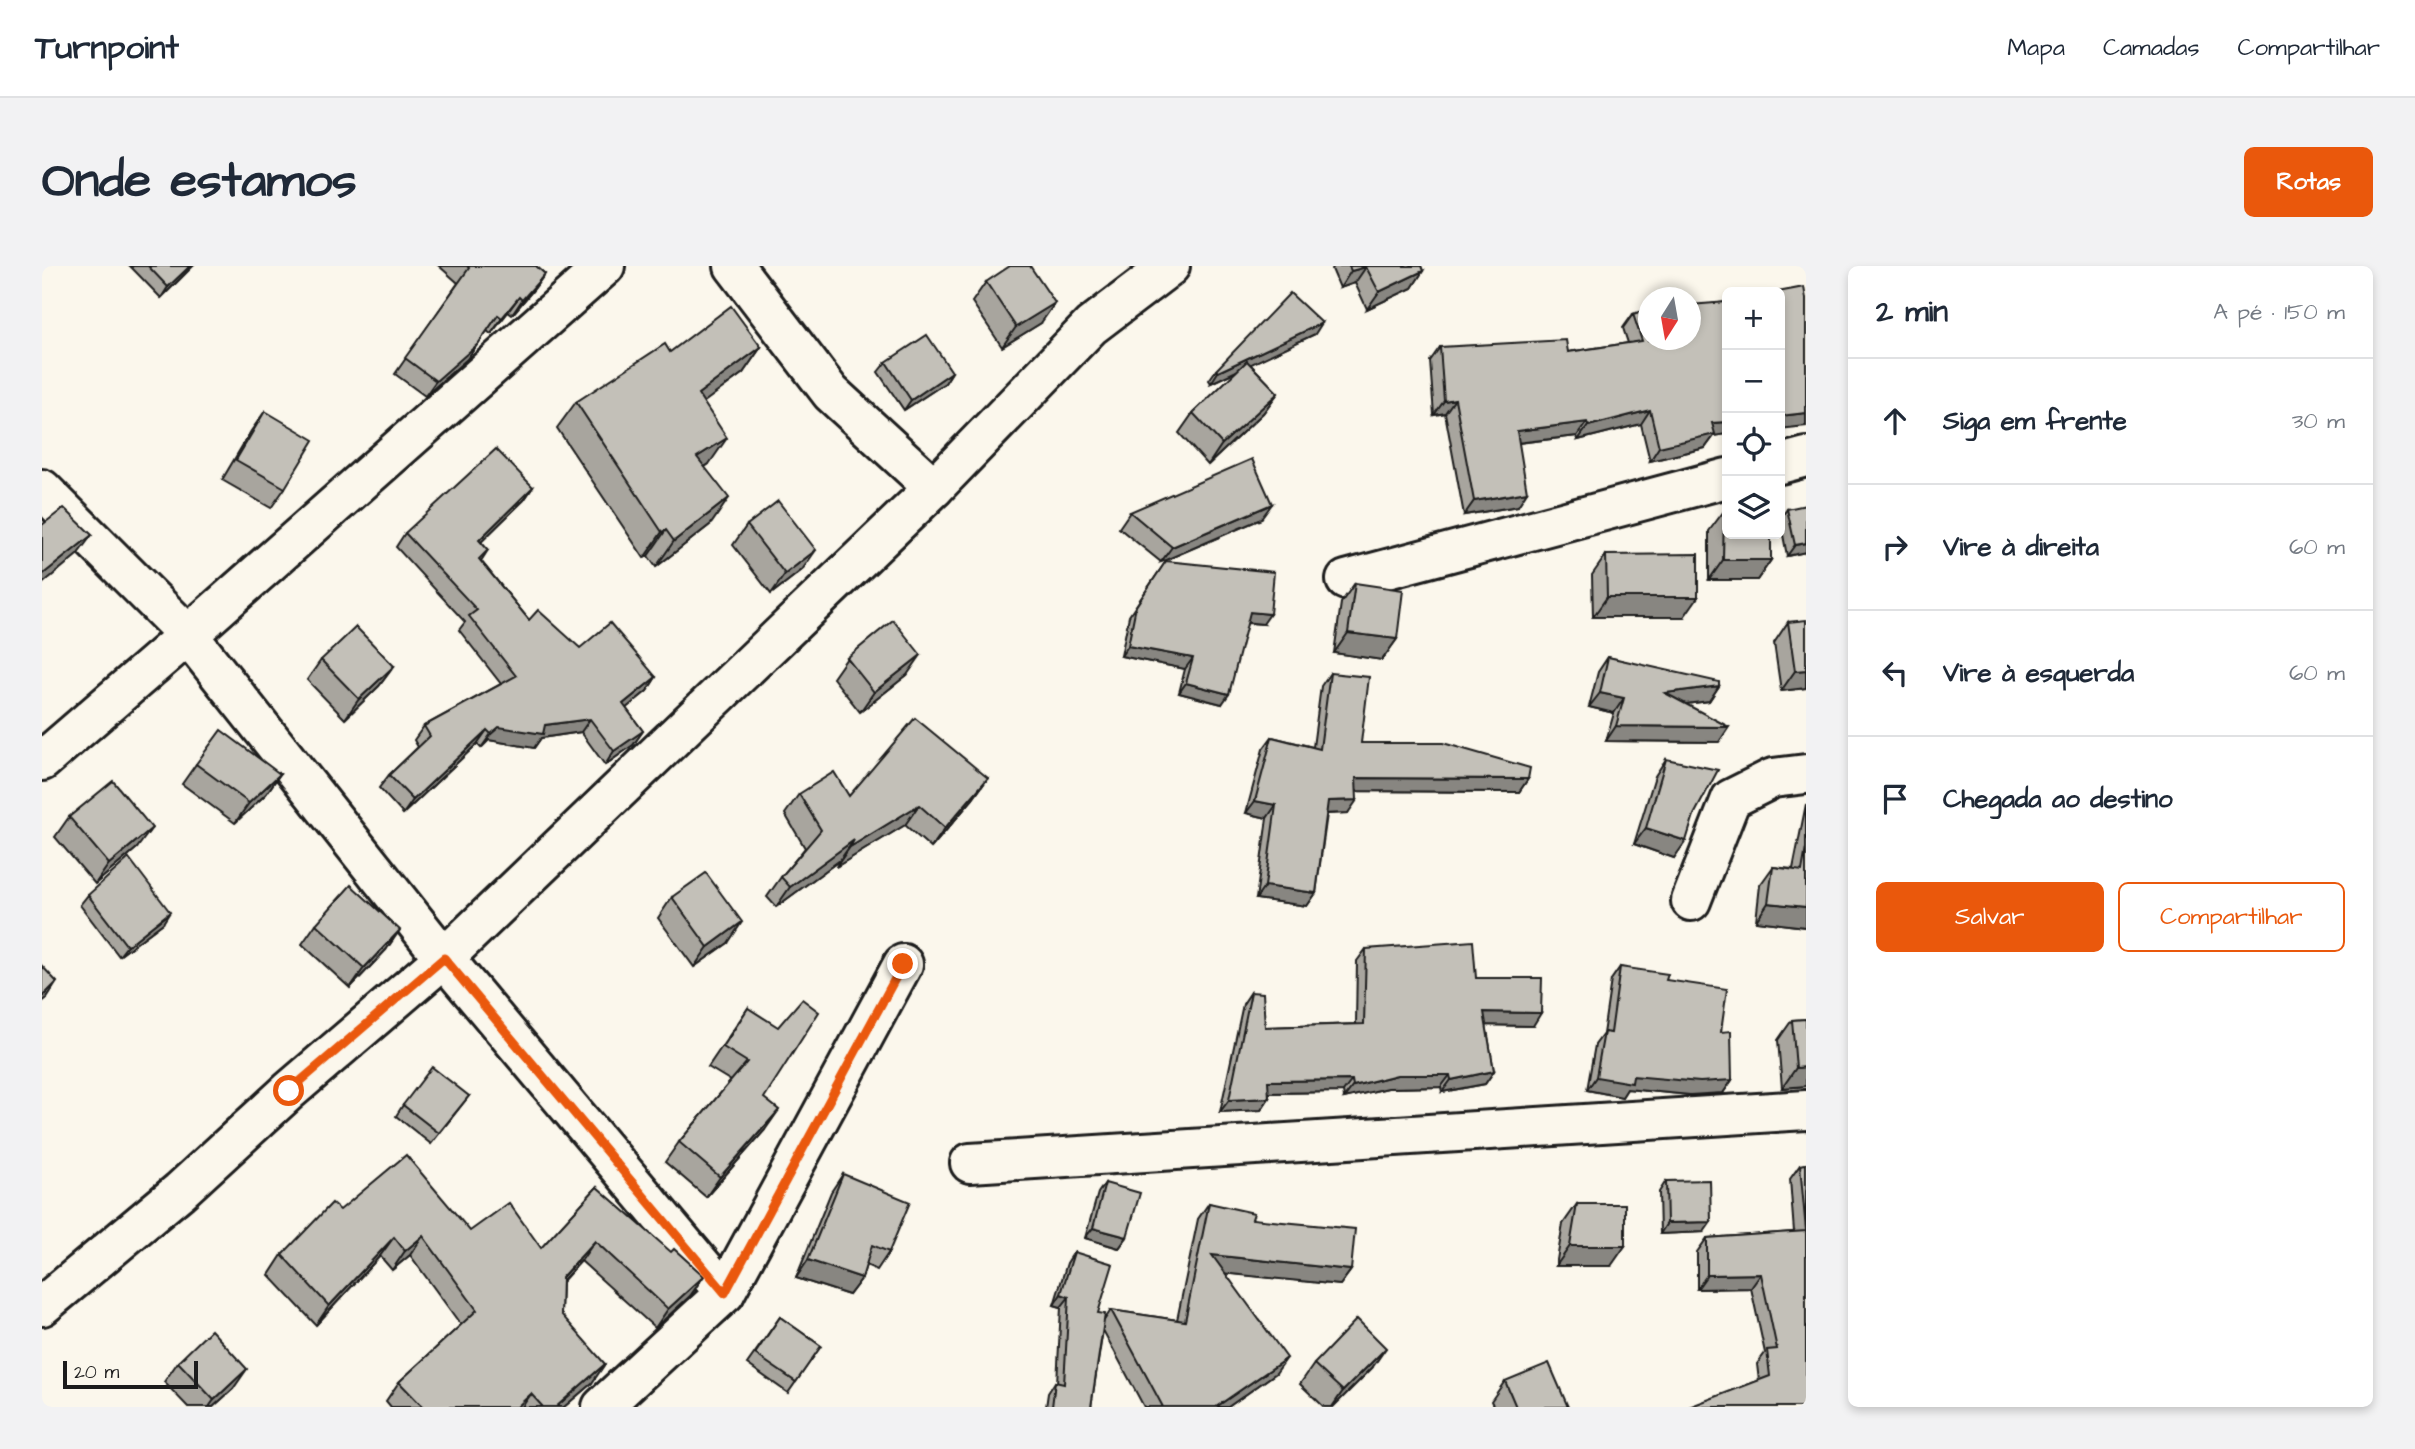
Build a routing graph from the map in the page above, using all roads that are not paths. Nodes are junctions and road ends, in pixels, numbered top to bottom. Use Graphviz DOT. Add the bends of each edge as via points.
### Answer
graph roads {
  1 [pos="606,266"];
  2 [pos="734,266"];
  3 [pos="1170,266"];
  4 [pos="1806,457"];
  5 [pos="1785,463"];
  6 [pos="1722,479"];
  7 [pos="934,488"];
  8 [pos="42,489"];
  9 [pos="1346,580"];
  10 [pos="188,635"];
  11 [pos="42,761"];
  12 [pos="1806,774"];
  13 [pos="1691,901"];
  14 [pos="444,958"];
  15 [pos="903,964"];
  16 [pos="1806,1110"];
  17 [pos="970,1163"];
  18 [pos="725,1293"];
  19 [pos="42,1306"];
  20 [pos="602,1407"];
  1 -- 10 [label="street"];
  2 -- 7 [label="street" via="831,393"];
  3 -- 7 [label="street" via="1091,327"];
  4 -- 5 [label="street"];
  6 -- 9 [label="street"];
  7 -- 14 [label="street"];
  8 -- 10 [label="street"];
  10 -- 11 [label="street"];
  10 -- 14 [label="street"];
  12 -- 13 [label="street" via="1773,778 1731,799"];
  14 -- 18 [label="street"];
  14 -- 19 [label="street"];
  15 -- 18 [label="street"];
  16 -- 17 [label="street"];
  18 -- 20 [label="street"];
}
